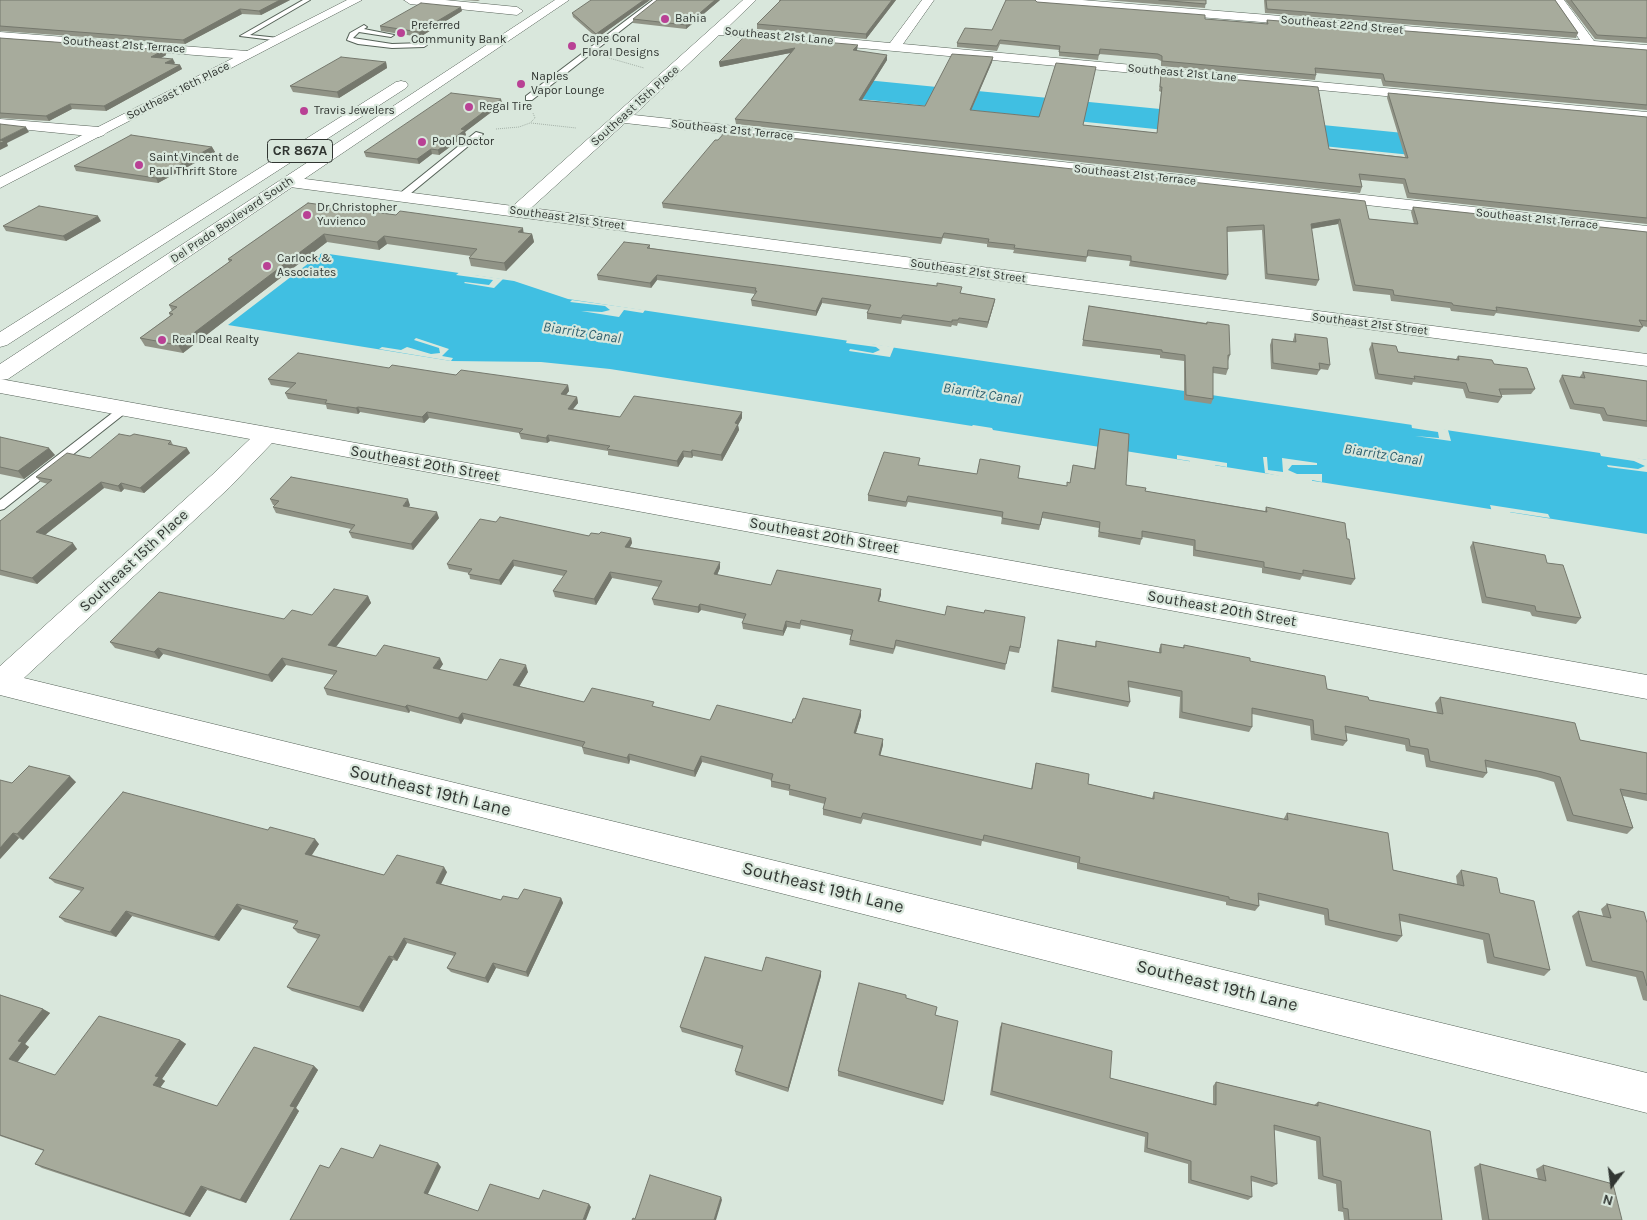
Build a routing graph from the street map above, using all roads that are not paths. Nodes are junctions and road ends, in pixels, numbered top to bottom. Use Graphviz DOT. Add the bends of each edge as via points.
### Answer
graph roads {
  1 [pos="307,0"];
  2 [pos="356,0"];
  3 [pos="410,0"];
  4 [pos="563,0"];
  5 [pos="657,0"];
  6 [pos="750,0"];
  7 [pos="928,0"];
  8 [pos="1037,0"];
  9 [pos="1558,0"];
  10 [pos="452,2"];
  11 [pos="523,8"];
  12 [pos="493,27"];
  13 [pos="717,30"];
  14 [pos="356,31"];
  15 [pos="0,36"];
  16 [pos="278,40"];
  17 [pos="396,41"];
  18 [pos="1590,44"];
  19 [pos="894,47"];
  20 [pos="1647,49"];
  21 [pos="247,55"];
  22 [pos="473,60"];
  23 [pos="412,78"];
  24 [pos="529,98"];
  25 [pos="367,107"];
  26 [pos="1647,116"];
  27 [pos="622,118"];
  28 [pos="0,123"];
  29 [pos="99,132"];
  30 [pos="479,134"];
  31 [pos="290,182"];
  32 [pos="0,183"];
  33 [pos="402,196"];
  34 [pos="518,211"];
  35 [pos="1647,231"];
  36 [pos="0,341"];
  37 [pos="1647,360"];
  38 [pos="0,374"];
  39 [pos="0,386"];
  40 [pos="124,409"];
  41 [pos="266,436"];
  42 [pos="0,506"];
  43 [pos="0,683"];
  44 [pos="1647,687"];
  45 [pos="1647,1093"];
  1 -- 16 [label="lane" via="243,36"];
  2 -- 16 [label="street, Southeast 16th Place"];
  3 -- 10 [label="street"];
  4 -- 22 [label="street, Del Prado Boulevard South / CR 867A"];
  5 -- 24 [label="lane"];
  6 -- 13 [label="street, Southeast 15th Place"];
  7 -- 19 [label="street"];
  8 -- 18 [label="street, Southeast 22nd Street"];
  9 -- 18 [label="street"];
  10 -- 11 [label="street"];
  11 -- 12 [label="street"];
  11 -- 22 [label="street" via="518,22 486,43"];
  13 -- 19 [label="street, Southeast 21st Lane"];
  13 -- 27 [label="street, Southeast 15th Place"];
  14 -- 14 [label="lane" via="385,38 361,31"];
  14 -- 17 [label="lane" via="352,40 358,42 392,46 418,43"];
  15 -- 21 [label="street, Southeast 21st Terrace"];
  16 -- 21 [label="street, Southeast 16th Place"];
  18 -- 20 [label="street, Southeast 22nd Street"];
  19 -- 26 [label="street, Southeast 21st Lane"];
  21 -- 29 [label="street, Southeast 16th Place"];
  22 -- 31 [label="street, Del Prado Boulevard South / CR 867A"];
  23 -- 25 [label="street, Del Prado Boulevard South / CR 867A"];
  25 -- 31 [label="street" via="350,127 293,166 287,178"];
  25 -- 36 [label="street, Del Prado Boulevard South / CR 867A"];
  27 -- 34 [label="street, Southeast 15th Place"];
  27 -- 35 [label="street, Southeast 21st Terrace"];
  28 -- 29 [label="street"];
  29 -- 32 [label="street, Southeast 16th Place"];
  30 -- 33 [label="lane"];
  31 -- 33 [label="street, Southeast 21st Street"];
  31 -- 38 [label="street, Del Prado Boulevard South / CR 867A"];
  33 -- 34 [label="street, Southeast 21st Street"];
  34 -- 37 [label="street, Southeast 21st Street"];
  39 -- 40 [label="street, Southeast 20th Street"];
  40 -- 41 [label="street, Southeast 20th Street"];
  40 -- 42 [label="lane"];
  41 -- 43 [label="street, Southeast 15th Place"];
  41 -- 44 [label="street, Southeast 20th Street"];
  43 -- 45 [label="street, Southeast 19th Lane"];
}
